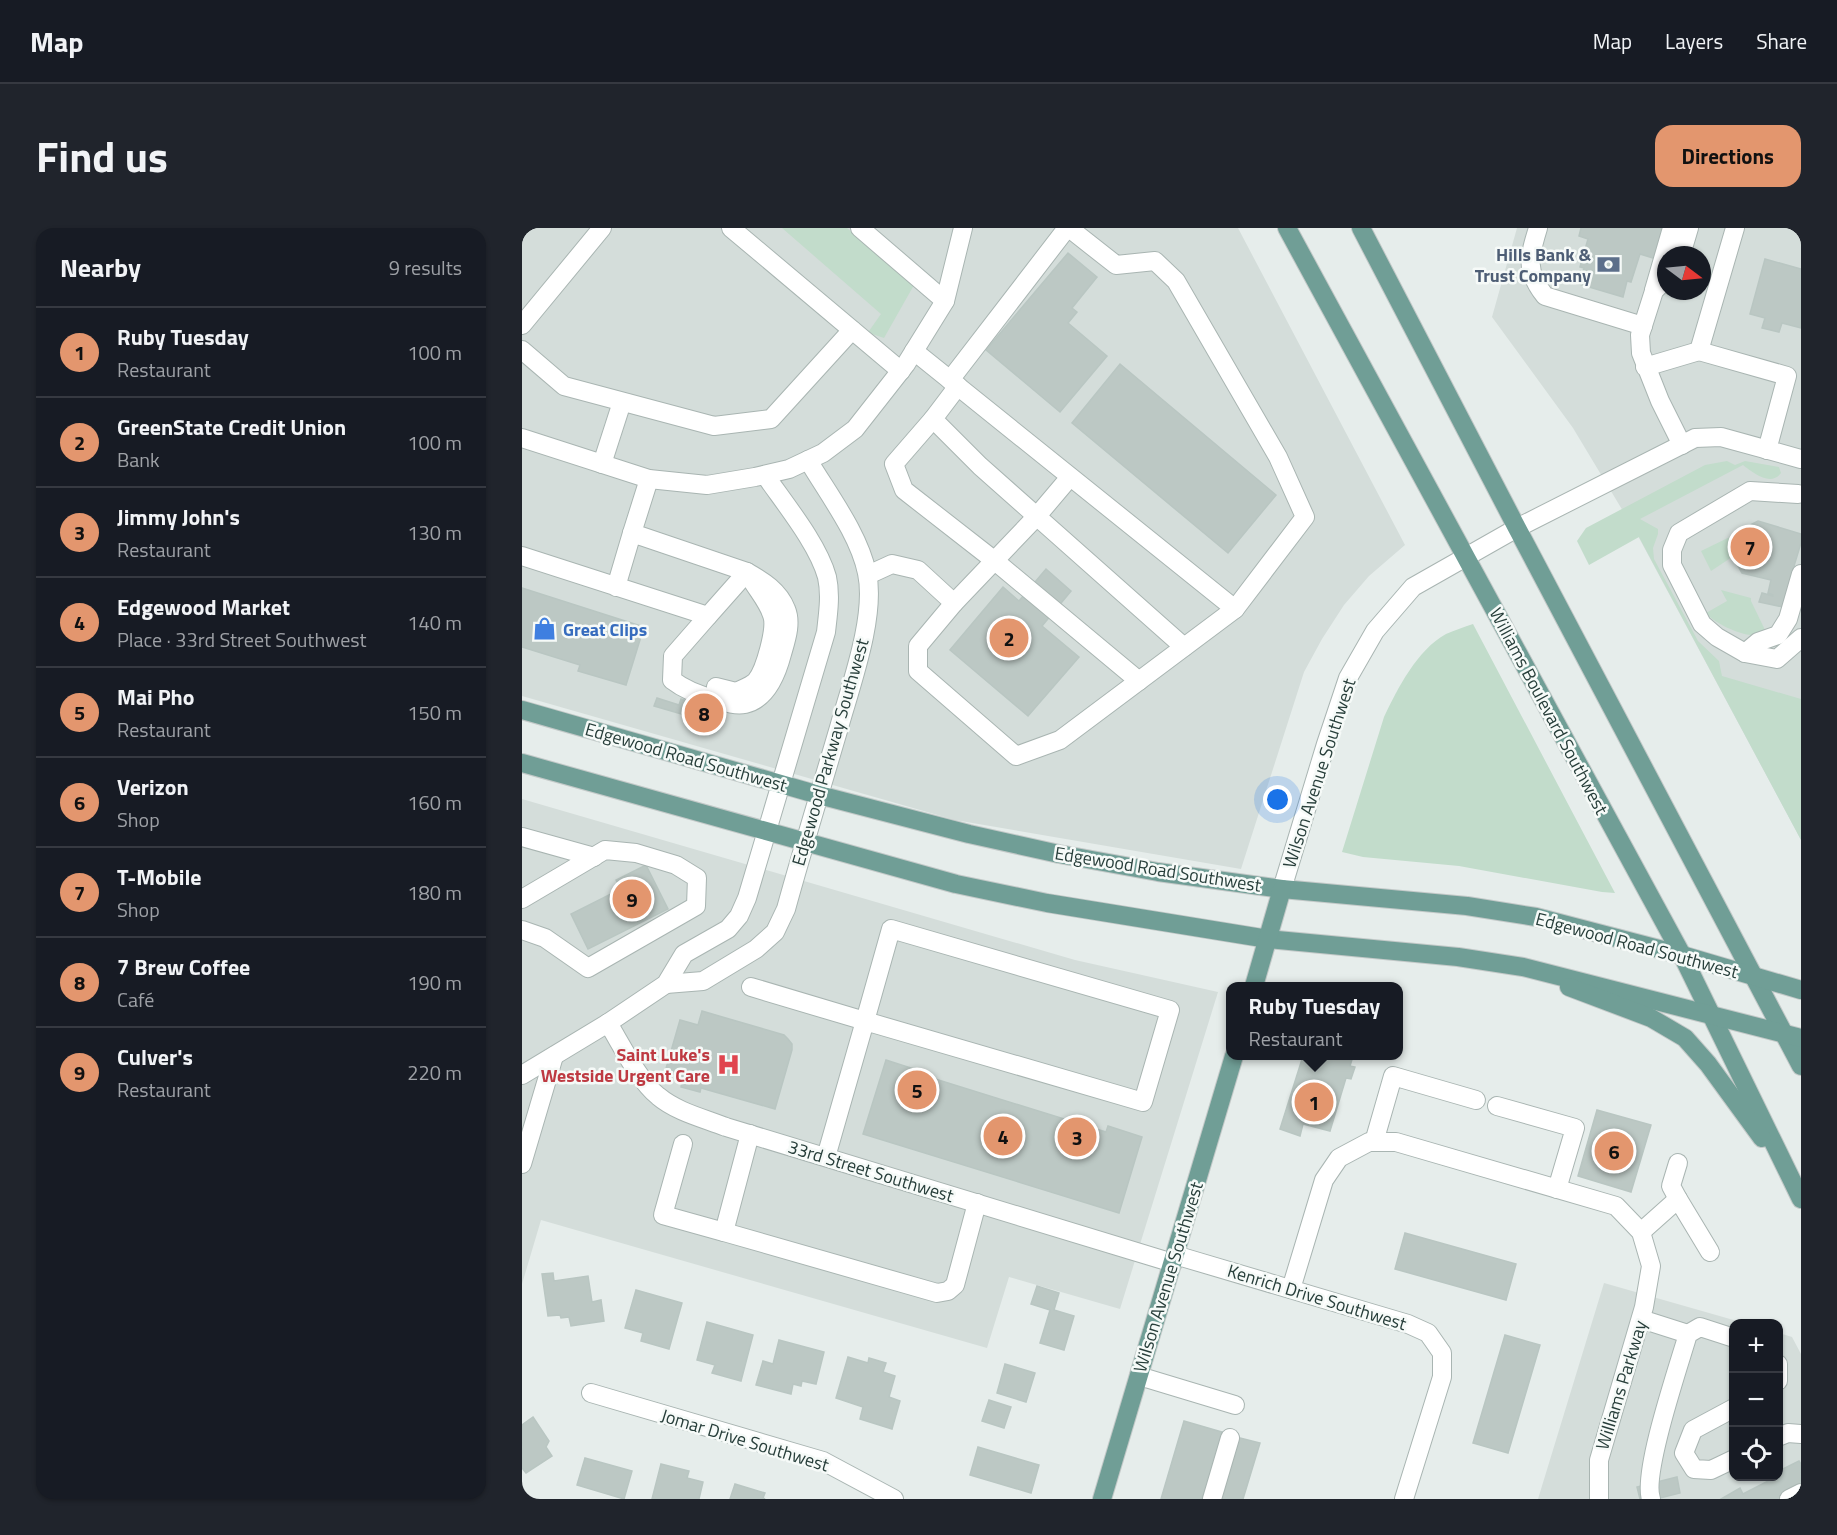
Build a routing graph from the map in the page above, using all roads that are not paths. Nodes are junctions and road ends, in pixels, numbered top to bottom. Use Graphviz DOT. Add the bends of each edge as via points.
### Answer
graph roads {
  1 [pos="602,228"];
  2 [pos="731,228"];
  3 [pos="860,228"];
  4 [pos="963,228"];
  5 [pos="1068,228"];
  6 [pos="1287,228"];
  7 [pos="1361,228"];
  8 [pos="1538,228"];
  9 [pos="1672,228"];
  10 [pos="1689,228"];
  11 [pos="1735,228"];
  12 [pos="1668,246"];
  13 [pos="1684,246"];
  14 [pos="1657,292"];
  15 [pos="945,301"];
  16 [pos="522,325"];
  17 [pos="1643,326"];
  18 [pos="852,330"];
  19 [pos="522,350"];
  20 [pos="914,351"];
  21 [pos="1699,351"];
  22 [pos="1645,367"];
  23 [pos="901,371"];
  24 [pos="954,383"];
  25 [pos="622,402"];
  26 [pos="933,419"];
  27 [pos="522,438"];
  28 [pos="1682,445"];
  29 [pos="1767,450"];
  30 [pos="1801,459"];
  31 [pos="808,460"];
  32 [pos="602,464"];
  33 [pos="765,475"];
  34 [pos="1071,477"];
  35 [pos="649,479"];
  36 [pos="1800,490"];
  37 [pos="1037,516"];
  38 [pos="1517,528"];
  39 [pos="632,532"];
  40 [pos="522,556"];
  41 [pos="1465,556"];
  42 [pos="995,561"];
  43 [pos="747,572"];
  44 [pos="1801,574"];
  45 [pos="868,575"];
  46 [pos="616,587"];
  47 [pos="954,603"];
  48 [pos="1235,609"];
  49 [pos="708,616"];
  50 [pos="1801,638"];
  51 [pos="1184,648"];
  52 [pos="1745,653"];
  53 [pos="1139,681"];
  54 [pos="522,710"];
  55 [pos="522,762"];
  56 [pos="780,784"];
  57 [pos="819,795"];
  58 [pos="767,831"];
  59 [pos="522,838"];
  60 [pos="805,842"];
  61 [pos="594,857"];
  62 [pos="1282,889"];
  63 [pos="522,899"];
  64 [pos="522,930"];
  65 [pos="1268,939"];
  66 [pos="1682,955"];
  67 [pos="1523,967"];
  68 [pos="1753,976"];
  69 [pos="1255,982"];
  70 [pos="666,984"];
  71 [pos="751,987"];
  72 [pos="1801,990"];
  73 [pos="1711,1015"];
  74 [pos="865,1022"];
  75 [pos="608,1023"];
  76 [pos="1792,1036"];
  77 [pos="554,1056"];
  78 [pos="1233,1060"];
  79 [pos="1801,1066"];
  80 [pos="522,1075"];
  81 [pos="1476,1100"];
  82 [pos="1497,1106"];
  83 [pos="750,1134"];
  84 [pos="1374,1142"];
  85 [pos="683,1144"];
  86 [pos="826,1157"];
  87 [pos="1678,1163"];
  88 [pos="522,1164"];
  89 [pos="1788,1173"];
  90 [pos="1557,1189"];
  91 [pos="1678,1198"];
  92 [pos="1801,1199"];
  93 [pos="977,1203"];
  94 [pos="724,1232"];
  95 [pos="1641,1232"];
  96 [pos="1710,1252"];
  97 [pos="1174,1259"];
  98 [pos="1291,1289"];
  99 [pos="1643,1313"];
  100 [pos="1688,1334"];
  101 [pos="1729,1336"];
  102 [pos="1139,1376"];
  103 [pos="591,1393"];
  104 [pos="1235,1405"];
  105 [pos="1729,1411"];
  106 [pos="1801,1434"];
  107 [pos="1783,1435"];
  108 [pos="1230,1438"];
  109 [pos="1729,1461"];
  110 [pos="1801,1492"];
  111 [pos="894,1499"];
  112 [pos="1102,1499"];
  113 [pos="1212,1499"];
  114 [pos="1404,1499"];
  115 [pos="1599,1499"];
  116 [pos="1651,1499"];
  117 [pos="1789,1499"];
  1 -- 16 [label="street"];
  2 -- 18 [label="street"];
  3 -- 15 [label="street"];
  4 -- 15 [label="street"];
  5 -- 24 [label="street"];
  5 -- 48 [label="street" via="1116,265 1155,261 1176,281 1278,457 1305,517"];
  6 -- 41 [label="main road, Williams Boulevard Southwest"];
  7 -- 38 [label="main road"];
  8 -- 17 [label="street" via="1530,255 1531,269 1535,284 1545,296"];
  9 -- 12 [label="street"];
  10 -- 13 [label="street"];
  11 -- 21 [label="street"];
  14 -- 17 [label="street"];
  15 -- 20 [label="street"];
  17 -- 22 [label="street" via="1640,335"];
  18 -- 23 [label="street"];
  18 -- 25 [label="street" via="771,419 714,426"];
  19 -- 25 [label="street" via="564,386"];
  20 -- 23 [label="street"];
  20 -- 24 [label="street"];
  21 -- 22 [label="street"];
  21 -- 29 [label="street" via="1787,376"];
  22 -- 28 [label="street"];
  23 -- 31 [label="street" via="855,429"];
  24 -- 26 [label="street"];
  24 -- 34 [label="street"];
  25 -- 32 [label="street"];
  26 -- 37 [label="street"];
  26 -- 42 [label="street" via="894,465 904,490"];
  27 -- 32 [label="street"];
  28 -- 29 [label="street, Wilson Avenue Southwest" via="1695,438 1721,437"];
  28 -- 38 [label="street, Wilson Avenue Southwest"];
  29 -- 30 [label="street, Wilson Avenue Southwest"];
  31 -- 33 [label="street"];
  31 -- 45 [label="street, Edgewood Parkway Southwest" via="854,537"];
  32 -- 35 [label="street"];
  33 -- 35 [label="street" via="707,484"];
  33 -- 56 [label="street, Edgewood Parkway Southwest" via="818,553 830,601 826,632"];
  34 -- 37 [label="street"];
  34 -- 48 [label="street"];
  35 -- 39 [label="street"];
  36 -- 52 [label="street" via="1750,491 1679,534 1672,550 1672,566 1702,624"];
  37 -- 42 [label="street"];
  37 -- 51 [label="street"];
  38 -- 41 [label="street, Wilson Avenue Southwest"];
  38 -- 68 [label="main road"];
  39 -- 43 [label="street"];
  39 -- 46 [label="street"];
  40 -- 46 [label="street"];
  41 -- 62 [label="street, Wilson Avenue Southwest" via="1413,587 1375,631 1348,678"];
  41 -- 66 [label="main road, Williams Boulevard Southwest"];
  42 -- 47 [label="street"];
  42 -- 53 [label="street"];
  43 -- 49 [label="street"];
  43 -- 49 [label="street" via="774,617 769,646 755,682 736,692 678,673 673,656"];
  44 -- 52 [label="street" via="1788,619 1778,635 1758,642"];
  45 -- 47 [label="street" via="892,564 918,570"];
  45 -- 57 [label="street, Edgewood Parkway Southwest" via="868,610 860,656"];
  46 -- 49 [label="street"];
  47 -- 53 [label="street" via="918,645 918,671 1016,756 1060,740"];
  48 -- 51 [label="street"];
  50 -- 52 [label="street" via="1777,659"];
  51 -- 53 [label="street"];
  54 -- 56 [label="main road, Edgewood Road Southwest"];
  55 -- 58 [label="main road"];
  56 -- 57 [label="main road, Edgewood Road Southwest"];
  56 -- 58 [label="street, Edgewood Parkway Southwest"];
  57 -- 60 [label="street, Edgewood Parkway Southwest"];
  57 -- 62 [label="main road, Edgewood Road Southwest" via="1059,854"];
  58 -- 60 [label="main road"];
  58 -- 70 [label="street, Edgewood Parkway Southwest" via="739,916 728,929 684,954"];
  59 -- 61 [label="street"];
  60 -- 65 [label="main road" via="1047,903"];
  60 -- 70 [label="street, Edgewood Parkway Southwest" via="786,909 775,932 756,949 703,981"];
  61 -- 63 [label="street"];
  61 -- 64 [label="street" via="605,850 636,853 676,866 697,878 696,906 588,968 545,938"];
  62 -- 65 [label="main road, Wilson Avenue Southwest"];
  62 -- 66 [label="main road, Edgewood Road Southwest" via="1467,906 1536,917"];
  65 -- 67 [label="main road"];
  65 -- 69 [label="main road, Wilson Avenue Southwest"];
  66 -- 68 [label="main road, Edgewood Road Southwest"];
  66 -- 73 [label="main road, Williams Boulevard Southwest"];
  67 -- 73 [label="main road"];
  67 -- 89 [label="main road" via="1651,1018 1685,1038"];
  68 -- 72 [label="main road, Edgewood Road Southwest"];
  68 -- 76 [label="main road"];
  70 -- 75 [label="street, Edgewood Parkway Southwest"];
  71 -- 74 [label="street"];
  73 -- 76 [label="main road"];
  73 -- 89 [label="main road, Williams Boulevard Southwest"];
  74 -- 74 [label="street" via="1143,1102 1170,1010 891,929"];
  74 -- 86 [label="street"];
  75 -- 77 [label="street, Edgewood Parkway Southwest"];
  75 -- 83 [label="street, 33rd Street Southwest" via="657,1096 682,1111"];
  76 -- 79 [label="main road"];
  77 -- 80 [label="street, Edgewood Parkway Southwest"];
  77 -- 88 [label="street"];
  78 -- 97 [label="main road, Wilson Avenue Southwest"];
  81 -- 84 [label="street" via="1393,1076"];
  82 -- 90 [label="street" via="1575,1128"];
  83 -- 86 [label="street, 33rd Street Southwest"];
  83 -- 94 [label="street"];
  84 -- 90 [label="street" via="1396,1142"];
  84 -- 98 [label="street" via="1339,1158 1324,1180"];
  85 -- 94 [label="street" via="663,1215"];
  86 -- 93 [label="street, 33rd Street Southwest"];
  87 -- 91 [label="street" via="1671,1186"];
  89 -- 92 [label="main road, Williams Boulevard Southwest"];
  90 -- 95 [label="street" via="1616,1206"];
  91 -- 95 [label="street"];
  91 -- 96 [label="street"];
  93 -- 94 [label="street" via="955,1285 937,1293"];
  93 -- 97 [label="street, 33rd Street Southwest"];
  95 -- 99 [label="street, Williams Parkway" via="1652,1266"];
  97 -- 98 [label="street, Kenrich Drive Southwest"];
  97 -- 102 [label="main road, Wilson Avenue Southwest"];
  98 -- 114 [label="street, Kenrich Drive Southwest" via="1408,1324 1428,1333 1442,1353 1442,1377"];
  99 -- 100 [label="street"];
  99 -- 115 [label="street, Williams Parkway" via="1599,1460"];
  100 -- 101 [label="street" via="1700,1327"];
  100 -- 116 [label="street" via="1653,1456 1648,1491"];
  102 -- 104 [label="street"];
  102 -- 112 [label="main road, Wilson Avenue Southwest"];
  103 -- 111 [label="street, Jomar Drive Southwest" via="823,1461"];
  105 -- 109 [label="street" via="1693,1430 1684,1453 1694,1469 1711,1470"];
  106 -- 107 [label="street"];
  108 -- 113 [label="street"];
  110 -- 117 [label="street"];
}
